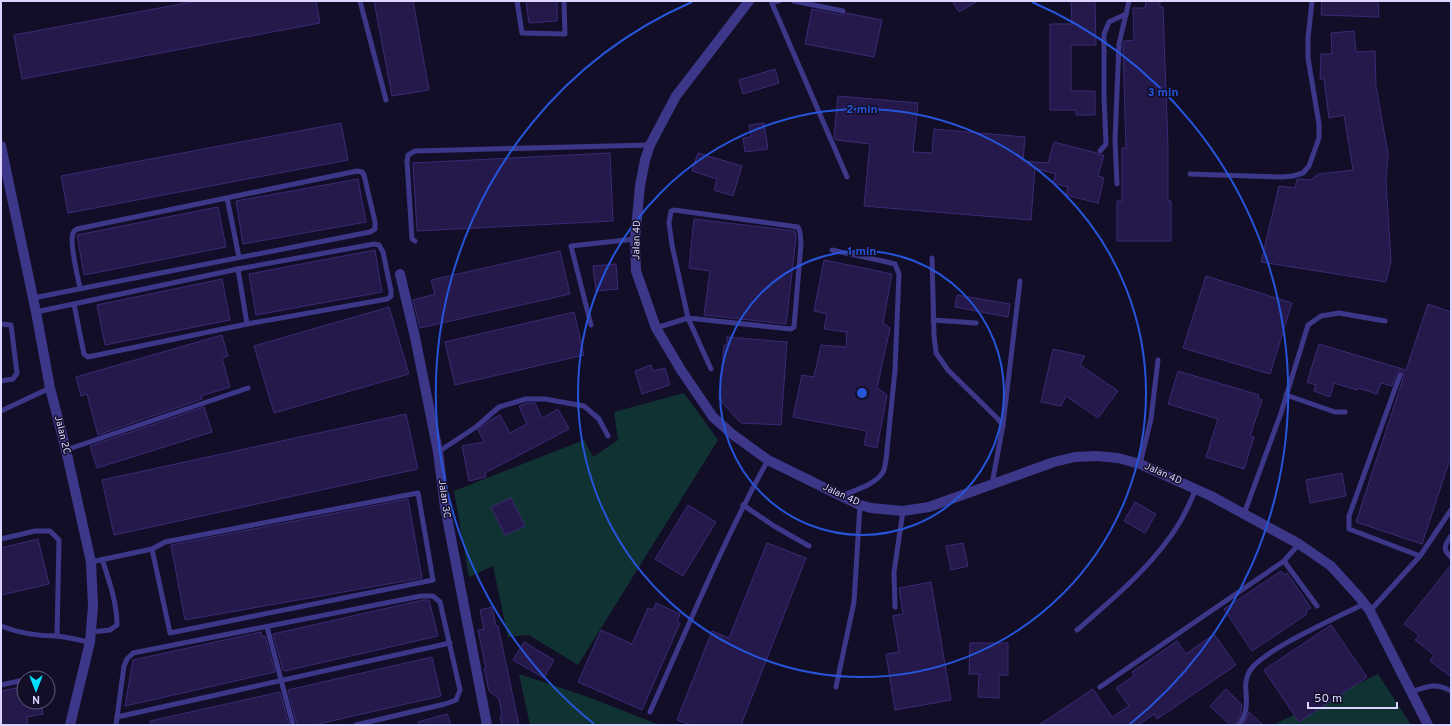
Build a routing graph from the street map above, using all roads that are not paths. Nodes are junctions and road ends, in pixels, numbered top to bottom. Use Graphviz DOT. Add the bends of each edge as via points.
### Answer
graph roads {
  1 [pos="360,1"];
  2 [pos="517,1"];
  3 [pos="564,1"];
  4 [pos="749,1"];
  5 [pos="779,1"];
  6 [pos="794,1"];
  7 [pos="1130,1"];
  8 [pos="1312,1"];
  9 [pos="771,2"];
  10 [pos="843,10"];
  11 [pos="1126,14"];
  12 [pos="386,100"];
  13 [pos="650,145"];
  14 [pos="1,146"];
  15 [pos="1100,151"];
  16 [pos="1190,174"];
  17 [pos="847,177"];
  18 [pos="1117,184"];
  19 [pos="227,198"];
  20 [pos="635,239"];
  21 [pos="415,241"];
  22 [pos="832,250"];
  23 [pos="239,257"];
  24 [pos="932,258"];
  25 [pos="238,269"];
  26 [pos="400,274"];
  27 [pos="1020,281"];
  28 [pos="80,288"];
  29 [pos="33,298"];
  30 [pos="74,304"];
  31 [pos="36,312"];
  32 [pos="688,318"];
  33 [pos="933,320"];
  34 [pos="1385,321"];
  35 [pos="976,323"];
  36 [pos="1,324"];
  37 [pos="247,324"];
  38 [pos="591,325"];
  39 [pos="656,328"];
  40 [pos="1158,360"];
  41 [pos="711,368"];
  42 [pos="1400,375"];
  43 [pos="1,381"];
  44 [pos="50,388"];
  45 [pos="248,388"];
  46 [pos="1286,395"];
  47 [pos="1,411"];
  48 [pos="1345,412"];
  49 [pos="1003,425"];
  50 [pos="608,436"];
  51 [pos="66,450"];
  52 [pos="438,452"];
  53 [pos="768,460"];
  54 [pos="1140,464"];
  55 [pos="992,484"];
  56 [pos="1196,489"];
  57 [pos="841,496"];
  58 [pos="743,505"];
  59 [pos="860,505"];
  60 [pos="1451,510"];
  61 [pos="903,511"];
  62 [pos="1244,514"];
  63 [pos="1451,536"];
  64 [pos="1,539"];
  65 [pos="1299,544"];
  66 [pos="809,546"];
  67 [pos="152,549"];
  68 [pos="1420,556"];
  69 [pos="1451,557"];
  70 [pos="102,560"];
  71 [pos="1284,561"];
  72 [pos="91,562"];
  73 [pos="1317,606"];
  74 [pos="895,607"];
  75 [pos="1367,608"];
  76 [pos="1,626"];
  77 [pos="267,627"];
  78 [pos="1076,630"];
  79 [pos="57,636"];
  80 [pos="91,637"];
  81 [pos="450,643"];
  82 [pos="282,680"];
  83 [pos="16,682"];
  84 [pos="1,685"];
  85 [pos="836,687"];
  86 [pos="1100,687"];
  87 [pos="1451,691"];
  88 [pos="1411,692"];
  89 [pos="650,712"];
  90 [pos="117,717"];
  91 [pos="70,725"];
  92 [pos="116,725"];
  93 [pos="294,725"];
  94 [pos="356,725"];
  95 [pos="487,725"];
  96 [pos="1238,725"];
  97 [pos="1428,725"];
  1 -- 12 [label="lane"];
  2 -- 3 [label="lane" via="522,33 565,34"];
  4 -- 13 [label="street, Jalan 4D" via="676,96"];
  5 -- 9 [label="lane"];
  6 -- 10 [label="lane"];
  7 -- 11 [label="lane"];
  8 -- 16 [label="lane" via="1308,58 1319,138 1309,166 1303,173 1281,177"];
  9 -- 17 [label="lane"];
  11 -- 15 [label="lane" via="1109,22 1104,34 1106,144"];
  11 -- 18 [label="lane" via="1119,44 1115,140"];
  13 -- 20 [label="street, Jalan 4D" via="640,186"];
  13 -- 21 [label="lane" via="415,151 408,155 407,161 412,239"];
  14 -- 29 [label="street, Jalan 2C"];
  19 -- 23 [label="lane"];
  19 -- 23 [label="lane" via="357,171 364,175 375,222 375,229 370,232"];
  19 -- 28 [label="lane" via="77,229 72,235 72,245"];
  20 -- 38 [label="lane" via="571,246"];
  20 -- 39 [label="street, Jalan 4D" via="636,271"];
  22 -- 57 [label="lane" via="895,264 899,274 895,370 884,471 862,487"];
  23 -- 28 [label="lane"];
  24 -- 33 [label="lane"];
  25 -- 30 [label="lane"];
  25 -- 37 [label="lane"];
  25 -- 37 [label="lane" via="374,244 383,252 391,291 391,296 387,299"];
  26 -- 52 [label="street, Jalan 3C"];
  27 -- 49 [label="lane"];
  28 -- 29 [label="lane"];
  29 -- 31 [label="street, Jalan 2C"];
  30 -- 31 [label="lane"];
  30 -- 37 [label="lane" via="84,354 88,356"];
  31 -- 44 [label="street, Jalan 2C"];
  32 -- 32 [label="lane" via="672,245 669,223 671,211 798,227 801,244 794,327 791,329"];
  32 -- 39 [label="lane"];
  32 -- 41 [label="lane"];
  33 -- 35 [label="lane"];
  33 -- 49 [label="lane" via="936,353 948,370"];
  34 -- 46 [label="lane" via="1339,313 1316,318 1308,325"];
  36 -- 43 [label="lane" via="11,324 17,373 13,379"];
  39 -- 53 [label="street, Jalan 4D" via="713,417"];
  40 -- 54 [label="lane" via="1151,418"];
  42 -- 68 [label="lane" via="1349,516 1349,529"];
  44 -- 47 [label="lane"];
  44 -- 51 [label="street, Jalan 2C"];
  45 -- 51 [label="lane"];
  46 -- 48 [label="lane" via="1335,412"];
  46 -- 62 [label="lane"];
  49 -- 55 [label="lane"];
  50 -- 52 [label="lane" via="598,419 584,406 545,398 526,399 499,407 476,427"];
  51 -- 72 [label="street, Jalan 2C"];
  52 -- 95 [label="street, Jalan 3C" via="445,507"];
  53 -- 57 [label="street, Jalan 4D"];
  53 -- 58 [label="lane"];
  54 -- 55 [label="street, Jalan 4D" via="1118,458 1075,457"];
  54 -- 56 [label="street, Jalan 4D"];
  55 -- 61 [label="street, Jalan 4D" via="928,507"];
  56 -- 62 [label="street, Jalan 4D"];
  56 -- 78 [label="lane" via="1180,522 1161,548 1125,588"];
  57 -- 59 [label="street, Jalan 4D"];
  58 -- 66 [label="lane"];
  58 -- 89 [label="lane"];
  59 -- 61 [label="street, Jalan 4D"];
  59 -- 85 [label="lane" via="854,602"];
  60 -- 68 [label="lane"];
  61 -- 74 [label="lane" via="894,572"];
  62 -- 65 [label="street, Jalan 4D"];
  63 -- 69 [label="lane" via="1445,544 1445,550"];
  64 -- 79 [label="lane" via="35,531 50,531 59,540"];
  65 -- 71 [label="lane"];
  65 -- 75 [label="street, Jalan 4D" via="1331,566"];
  67 -- 67 [label="lane" via="170,633 433,580 418,493 165,542"];
  67 -- 70 [label="lane"];
  68 -- 75 [label="lane"];
  70 -- 72 [label="lane"];
  70 -- 80 [label="lane" via="108,576 117,625"];
  71 -- 73 [label="lane"];
  71 -- 86 [label="lane"];
  72 -- 80 [label="street, Jalan 2C"];
  75 -- 88 [label="street, Jalan 4D"];
  75 -- 96 [label="lane" via="1274,650 1258,663 1246,680 1247,707"];
  76 -- 79 [label="lane" via="22,633"];
  77 -- 81 [label="lane" via="421,596 433,596 440,602"];
  77 -- 82 [label="lane"];
  77 -- 90 [label="lane" via="132,654 124,666"];
  79 -- 80 [label="lane"];
  80 -- 91 [label="street, Jalan 2C"];
  81 -- 82 [label="lane"];
  81 -- 94 [label="lane" via="460,690 456,700"];
  82 -- 90 [label="lane"];
  82 -- 93 [label="lane"];
  83 -- 84 [label="lane"];
  87 -- 88 [label="lane" via="1432,686"];
  88 -- 97 [label="street, Jalan 4D"];
  90 -- 92 [label="lane"];
}
